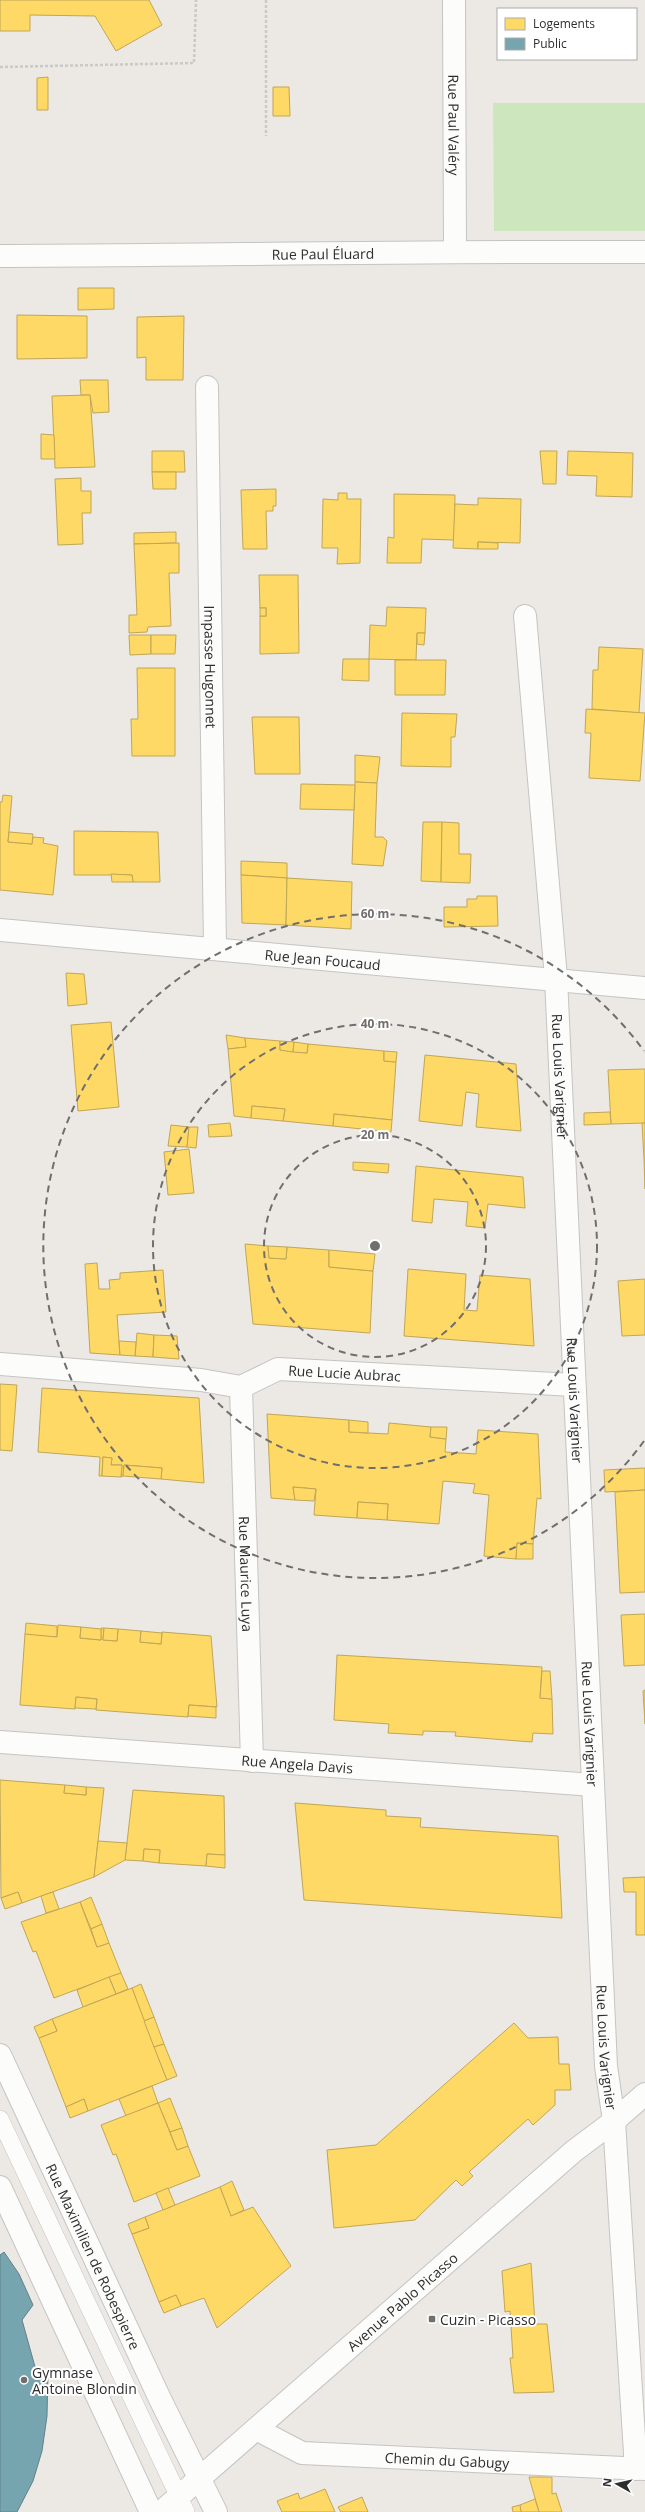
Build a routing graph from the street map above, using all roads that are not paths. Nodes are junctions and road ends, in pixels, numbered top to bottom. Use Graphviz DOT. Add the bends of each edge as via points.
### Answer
graph roads {
  1 [pos="454,0"];
  2 [pos="455,251"];
  3 [pos="645,252"];
  4 [pos="0,256"];
  5 [pos="207,387"];
  6 [pos="524,616"];
  7 [pos="0,930"];
  8 [pos="215,948"];
  9 [pos="556,978"];
  10 [pos="645,988"];
  11 [pos="0,1364"];
  12 [pos="574,1385"];
  13 [pos="241,1387"];
  14 [pos="0,1742"];
  15 [pos="252,1761"];
  16 [pos="593,1785"];
  17 [pos="0,2055"];
  18 [pos="645,2094"];
  19 [pos="0,2119"];
  20 [pos="614,2121"];
  21 [pos="0,2187"];
  22 [pos="256,2429"];
  23 [pos="640,2469"];
  24 [pos="201,2478"];
  25 [pos="182,2504"];
  26 [pos="151,2512"];
  27 [pos="160,2512"];
  28 [pos="216,2512"];
  1 -- 2 [label="street, Rue Paul Valéry"];
  2 -- 3 [label="street, Rue Paul Éluard"];
  2 -- 4 [label="street, Rue Paul Éluard"];
  5 -- 8 [label="street, Impasse Hugonnet"];
  6 -- 9 [label="street, Rue Louis Varignier"];
  7 -- 8 [label="street, Rue Jean Foucaud"];
  8 -- 9 [label="street, Rue Jean Foucaud"];
  9 -- 10 [label="street, Rue Jean Foucaud"];
  9 -- 12 [label="street, Rue Louis Varignier"];
  11 -- 13 [label="street" via="201,1380"];
  12 -- 13 [label="street, Rue Lucie Aubrac" via="278,1369"];
  12 -- 16 [label="street, Rue Louis Varignier"];
  13 -- 15 [label="street, Rue Maurice Luya"];
  14 -- 15 [label="street, Rue Angela Davis"];
  15 -- 16 [label="street, Rue Angela Davis"];
  16 -- 20 [label="street, Rue Louis Varignier" via="606,2066"];
  17 -- 24 [label="street, Rue Maximilien de Robespierre" via="172,2423"];
  18 -- 20 [label="street, Avenue Pablo Picasso"];
  19 -- 25 [label="lane, Rue Maximilien de Robespierre"];
  20 -- 22 [label="street, Avenue Pablo Picasso" via="574,2151"];
  20 -- 23 [label="street, Rue Louis Varignier"];
  21 -- 26 [label="street"];
  22 -- 23 [label="street, Chemin du Gabugy" via="302,2453"];
  22 -- 24 [label="street, Avenue Pablo Picasso"];
  24 -- 25 [label="street, Avenue Pablo Picasso"];
  24 -- 28 [label="street, Rue Maximilien de Robespierre"];
  25 -- 27 [label="street, Avenue Pablo Picasso"];
}
